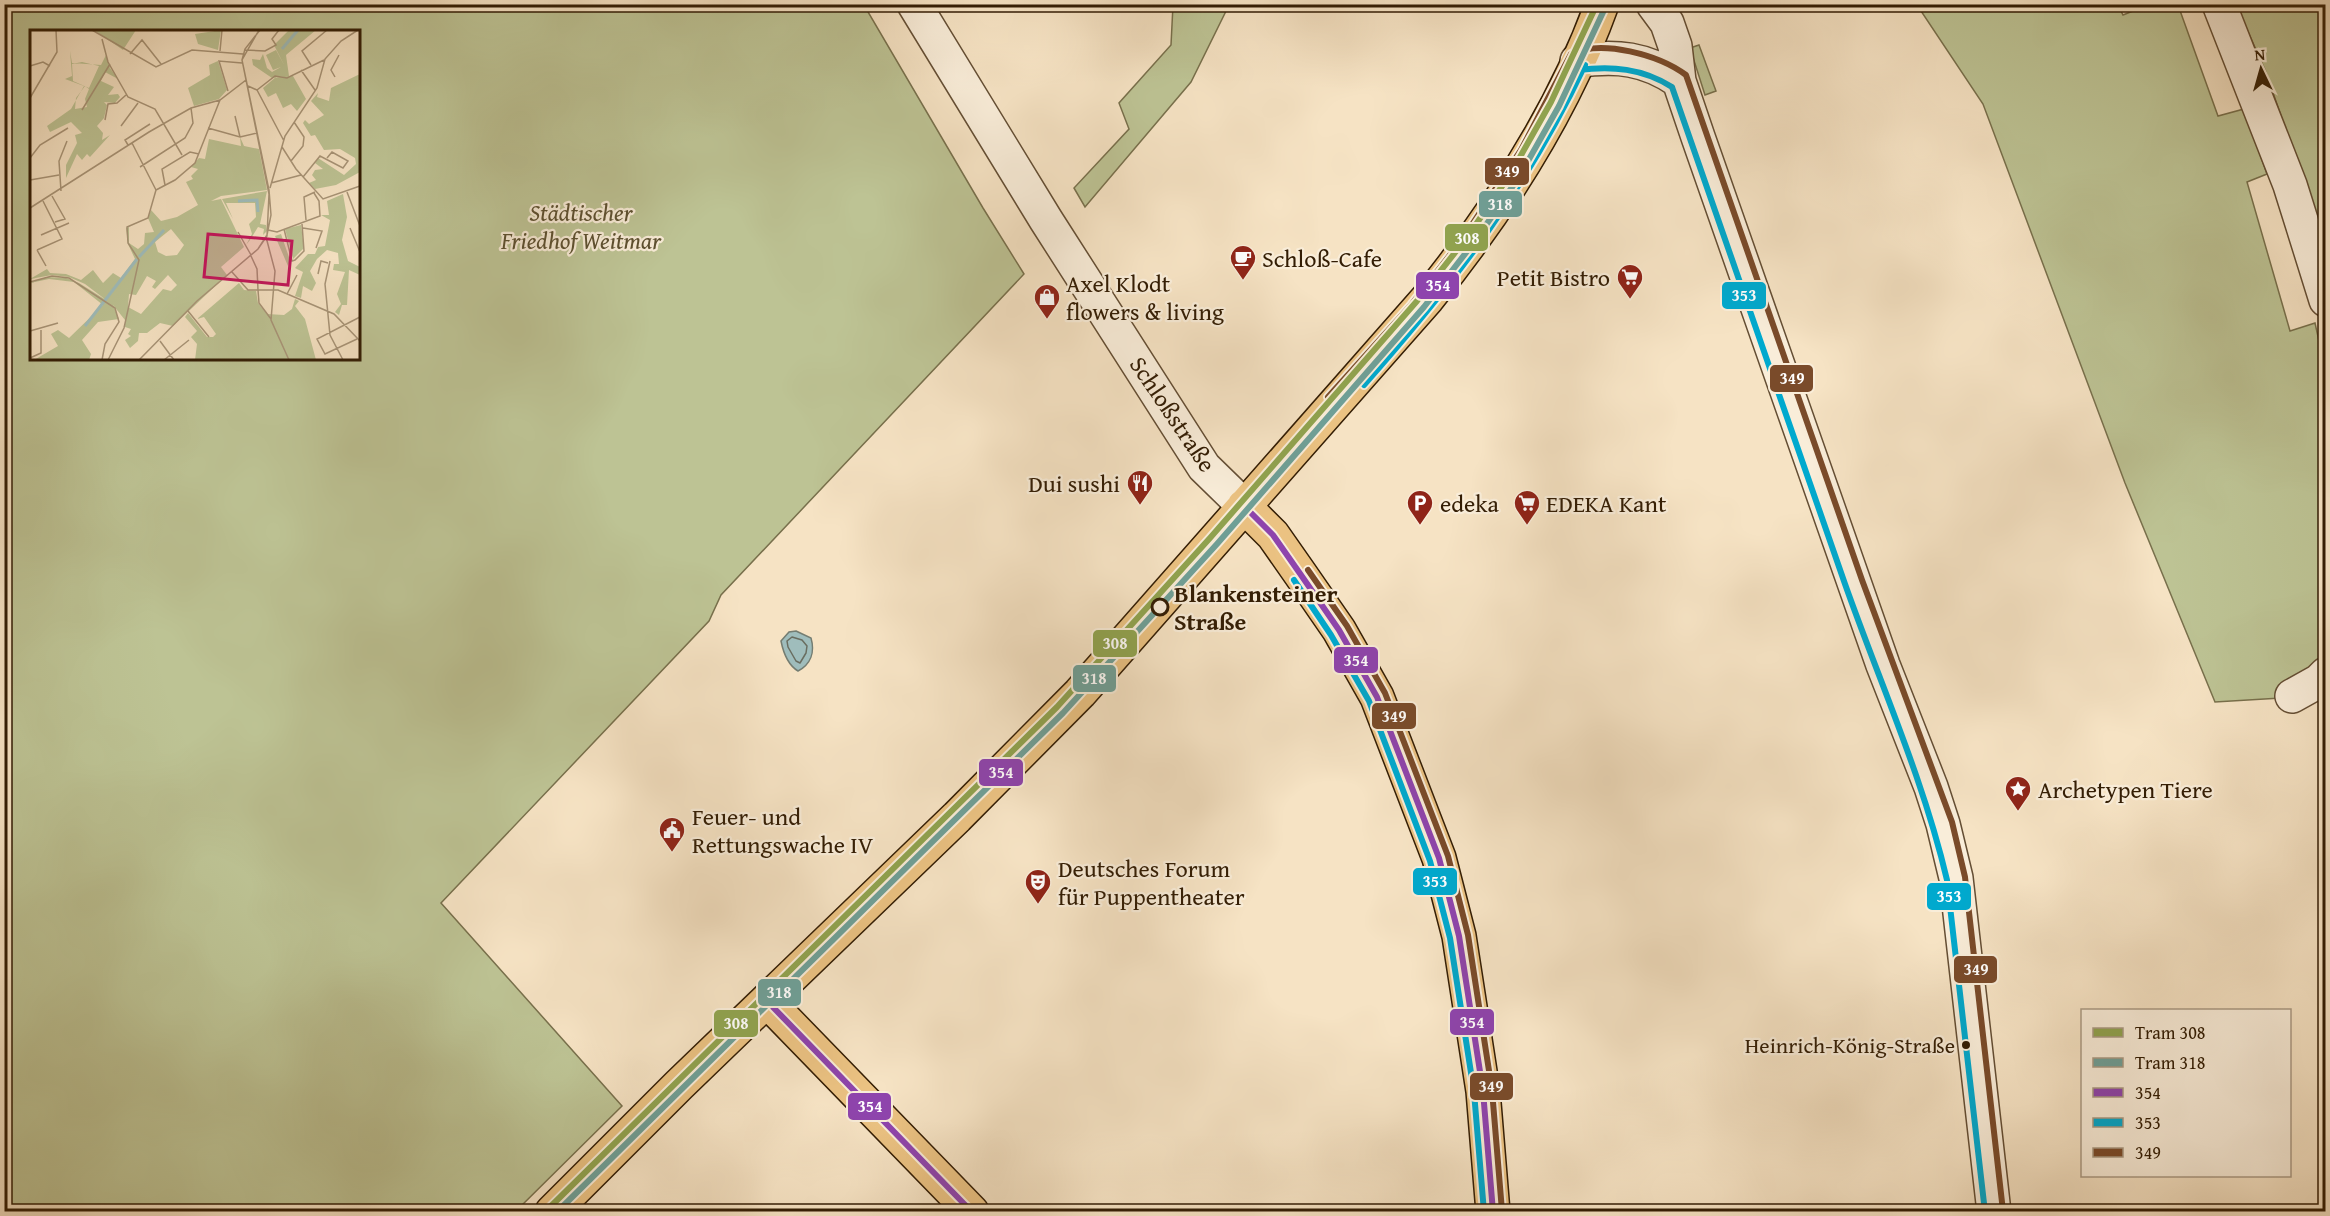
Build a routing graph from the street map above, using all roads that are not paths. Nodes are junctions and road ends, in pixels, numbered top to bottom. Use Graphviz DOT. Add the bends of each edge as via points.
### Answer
graph roads {
  1 [pos="914,4"];
  2 [pos="1602,4"];
  3 [pos="1653,4"];
  4 [pos="2219,4"];
  5 [pos="1577,61"];
  6 [pos="1679,81"];
  7 [pos="2325,300"];
  8 [pos="1244,506"];
  9 [pos="2325,674"];
  10 [pos="2292,696"];
  11 [pos="767,1001"];
  12 [pos="552,1212"];
  13 [pos="972,1212"];
  14 [pos="1493,1212"];
  15 [pos="1994,1212"];
  1 -- 8 [label="street, Schloßstraße" via="1193,450"];
  2 -- 5 [label="main road"];
  3 -- 6 [label="street" via="1667,23 1675,46"];
  4 -- 7 [label="street" via="2290,185"];
  5 -- 6 [label="street" via="1641,62 1660,68"];
  5 -- 8 [label="main road" via="1533,149 1475,237 1428,298"];
  6 -- 15 [label="street" via="1942,824 1956,878"];
  8 -- 11 [label="main road" via="1064,710"];
  8 -- 14 [label="main road, Schloßstraße" via="1273,535 1301,575 1339,630 1377,697 1439,858 1459,936 1483,1091"];
  9 -- 10 [label="street"];
  11 -- 12 [label="main road"];
  11 -- 13 [label="main road"];
}
